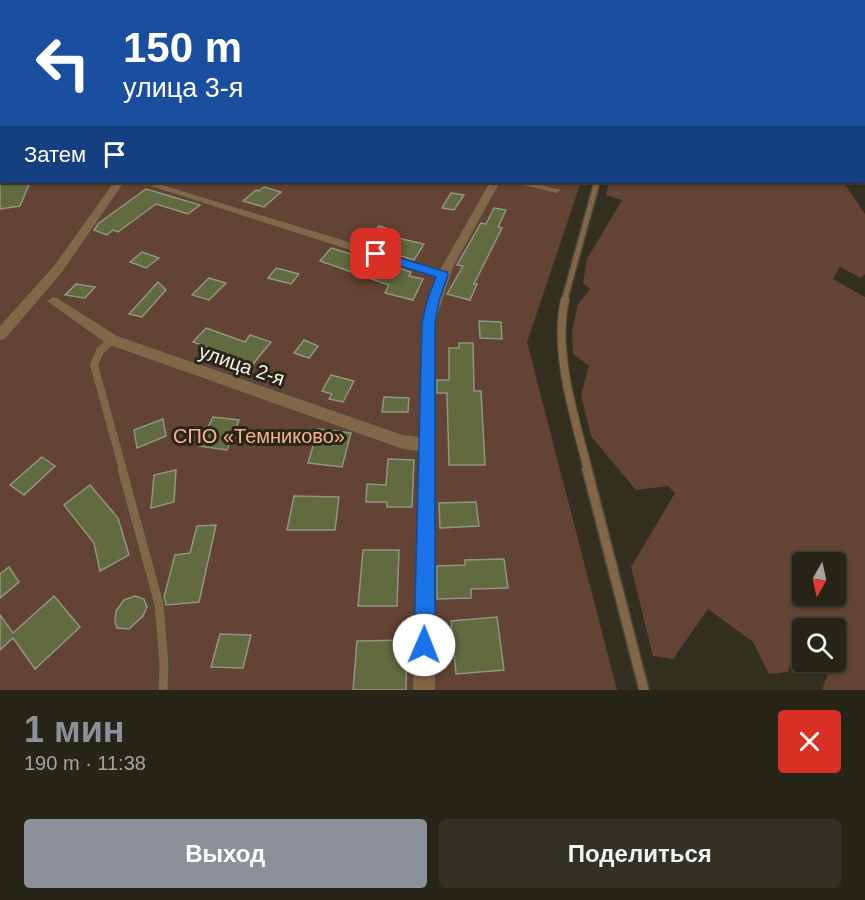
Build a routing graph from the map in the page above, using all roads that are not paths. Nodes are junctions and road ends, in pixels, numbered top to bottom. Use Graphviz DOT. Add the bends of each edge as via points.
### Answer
graph roads {
  1 [pos="118,183"];
  2 [pos="494,183"];
  3 [pos="521,183"];
  4 [pos="597,183"];
  5 [pos="156,186"];
  6 [pos="556,190"];
  7 [pos="442,275"];
  8 [pos="53,301"];
  9 [pos="0,335"];
  10 [pos="112,340"];
  11 [pos="427,445"];
  12 [pos="163,690"];
  13 [pos="424,690"];
  14 [pos="644,690"];
  1 -- 9 [label="street" via="58,269"];
  2 -- 7 [label="street"];
  3 -- 6 [label="street"];
  4 -- 14 [label="lane" via="569,280 561,316 562,339 571,399"];
  5 -- 7 [label="street"];
  7 -- 11 [label="street" via="429,323"];
  8 -- 10 [label="street, улица 2-я"];
  10 -- 11 [label="street, улица 2-я" via="403,442"];
  10 -- 12 [label="lane" via="100,351 94,365 159,604"];
  11 -- 13 [label="street"];
}
